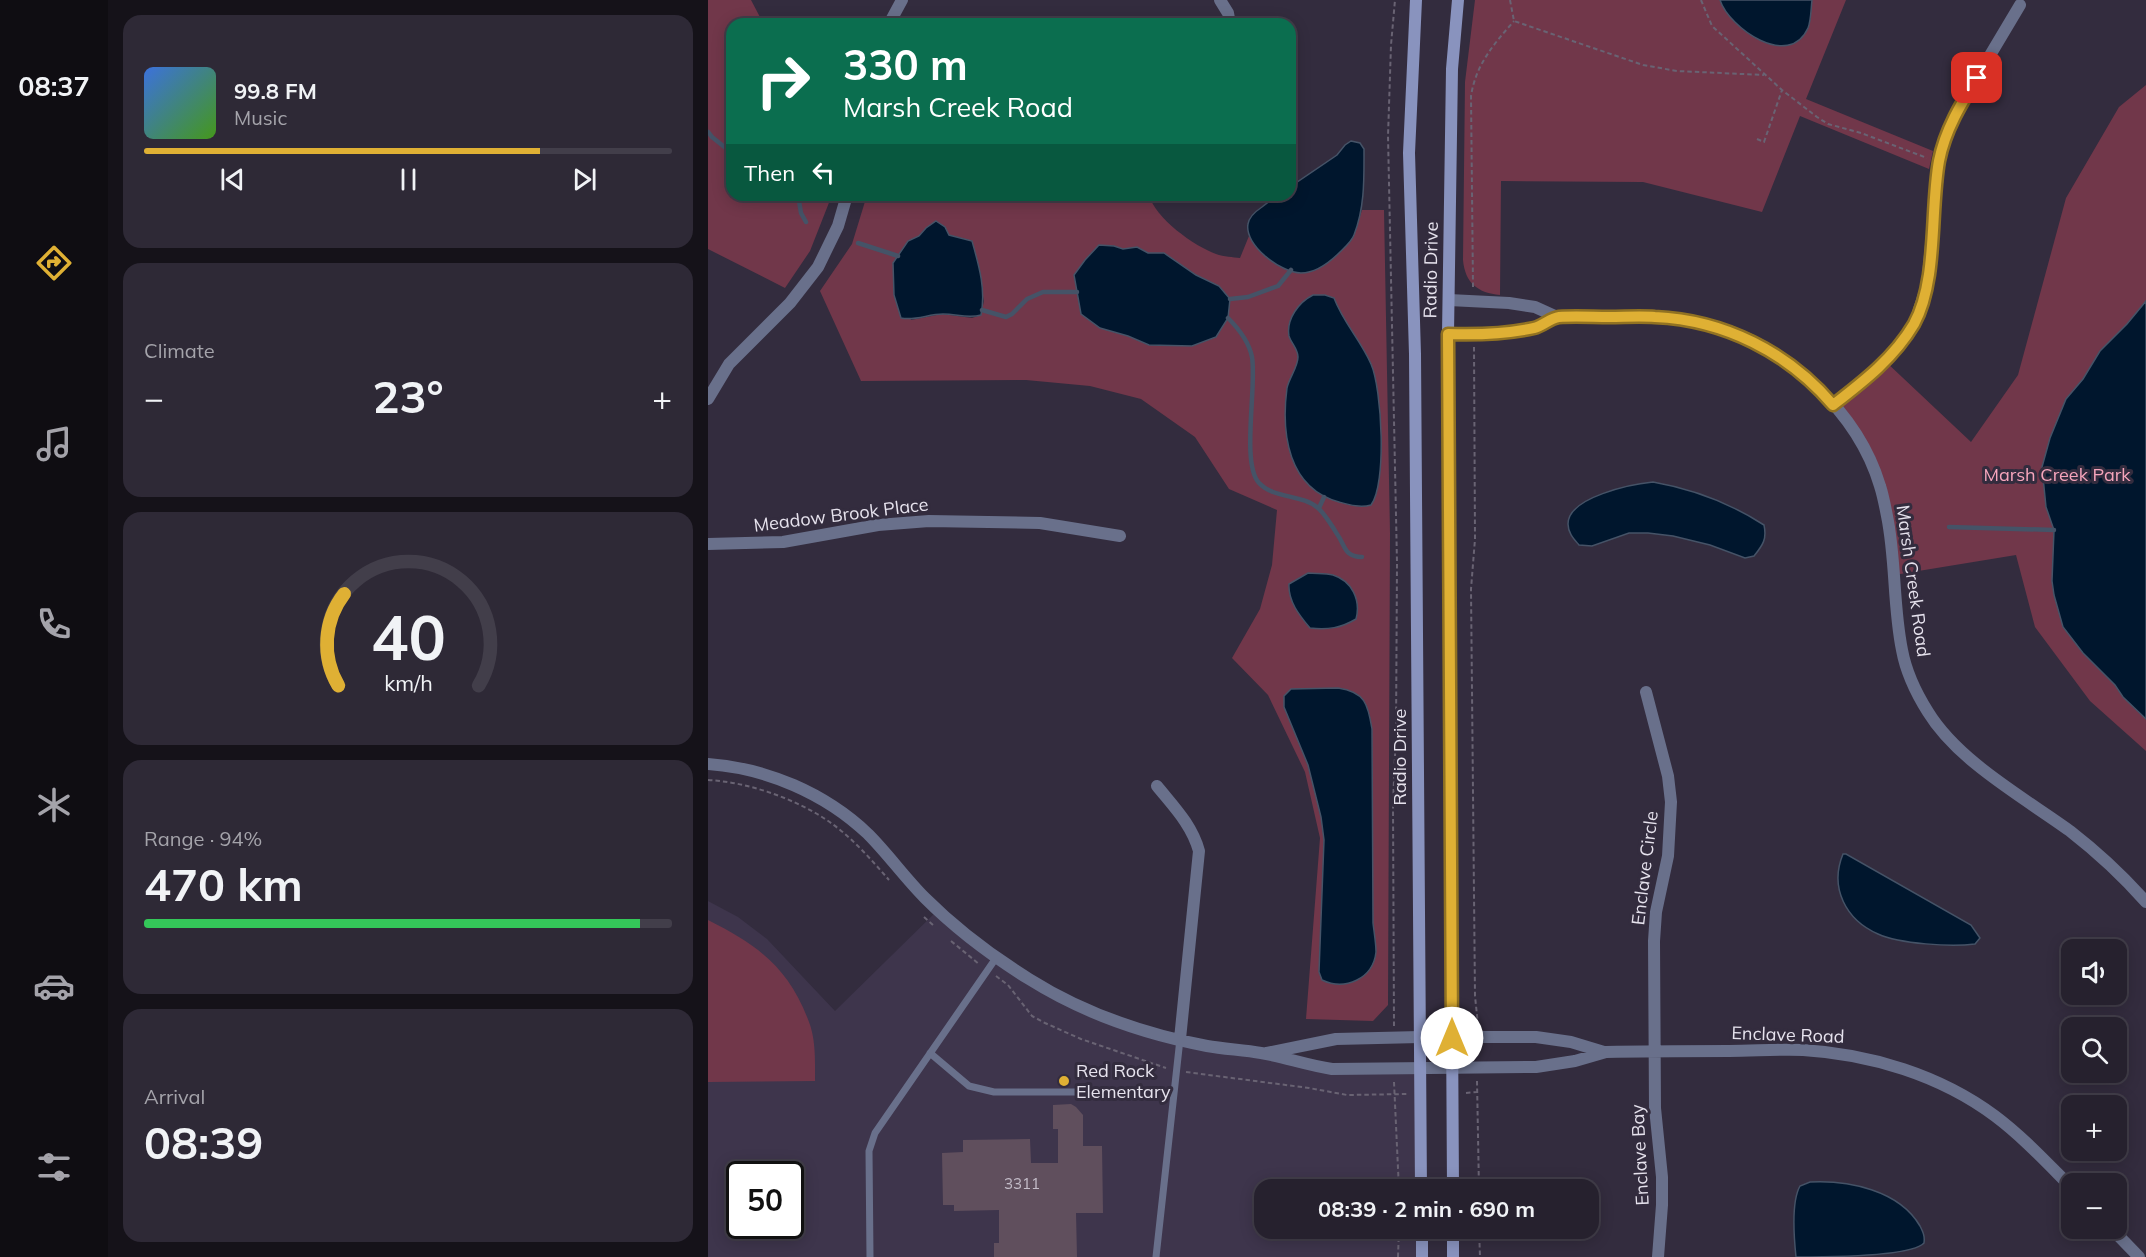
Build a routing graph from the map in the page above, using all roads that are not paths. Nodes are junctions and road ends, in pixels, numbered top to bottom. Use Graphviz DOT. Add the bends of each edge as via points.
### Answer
graph roads {
  1 [pos="902,0"];
  2 [pos="1220,0"];
  3 [pos="1416,0"];
  4 [pos="1458,0"];
  5 [pos="2020,5"];
  6 [pos="892,18"];
  7 [pos="1229,18"];
  8 [pos="845,201"];
  9 [pos="1449,300"];
  10 [pos="1557,317"];
  11 [pos="1448,334"];
  12 [pos="708,399"];
  13 [pos="1833,405"];
  14 [pos="1120,536"];
  15 [pos="708,544"];
  16 [pos="1646,692"];
  17 [pos="708,764"];
  18 [pos="1157,786"];
  19 [pos="2146,902"];
  20 [pos="996,958"];
  21 [pos="1420,1037"];
  22 [pos="1452,1038"];
  23 [pos="1180,1039"];
  24 [pos="1654,1051"];
  25 [pos="1606,1052"];
  26 [pos="930,1053"];
  27 [pos="1263,1053"];
  28 [pos="1420,1069"];
  29 [pos="1452,1069"];
  30 [pos="1138,1092"];
  31 [pos="2061,1177"];
  32 [pos="1421,1179"];
  33 [pos="1453,1179"];
  34 [pos="1422,1239"];
  35 [pos="1453,1239"];
  36 [pos="2122,1239"];
  37 [pos="870,1257"];
  38 [pos="1156,1257"];
  39 [pos="1422,1257"];
  40 [pos="1453,1257"];
  41 [pos="1658,1257"];
  42 [pos="2139,1257"];
  1 -- 6 [label="street"];
  2 -- 7 [label="street"];
  3 -- 21 [label="main road, Radio Drive" via="1409,153 1415,378"];
  4 -- 9 [label="main road, Radio Drive" via="1451,102"];
  5 -- 13 [label="street" via="1955,114 1944,141 1927,285 1915,322 1894,352"];
  8 -- 12 [label="street" via="818,267 790,303 729,364"];
  9 -- 10 [label="street, Marsh Creek Road" via="1535,307"];
  9 -- 11 [label="main road, Radio Drive"];
  10 -- 11 [label="street, Marsh Creek Road" via="1537,327 1512,332"];
  10 -- 13 [label="street, Marsh Creek Road" via="1655,317 1714,327 1772,352 1817,386"];
  11 -- 22 [label="main road, Radio Drive"];
  13 -- 19 [label="street, Marsh Creek Road" via="1853,430 1880,485 1892,542 1902,651 1912,682 1929,714 1972,761 2073,834"];
  14 -- 15 [label="street, Meadow Brook Place" via="1040,523 929,521 878,525 783,542"];
  16 -- 24 [label="street, Enclave Circle" via="1671,802 1668,856 1656,912"];
  17 -- 20 [label="street" via="764,775 831,805 867,834 938,910"];
  18 -- 23 [label="street" via="1195,835 1199,851"];
  20 -- 23 [label="street" via="1060,998 1094,1013"];
  20 -- 26 [label="lane"];
  21 -- 22 [label="street, Enclave Road"];
  21 -- 27 [label="street, Enclave Road" via="1336,1039"];
  21 -- 28 [label="main road, Radio Drive"];
  22 -- 25 [label="street, Enclave Road" via="1536,1037"];
  22 -- 29 [label="main road, Radio Drive"];
  23 -- 27 [label="street"];
  23 -- 38 [label="lane"];
  24 -- 25 [label="street, Enclave Road"];
  24 -- 31 [label="street, Enclave Road" via="1801,1050 1837,1053 1906,1070 1993,1114"];
  24 -- 41 [label="street, Enclave Bay" via="1662,1177"];
  25 -- 29 [label="street, Enclave Road" via="1536,1067"];
  26 -- 30 [label="lane" via="969,1086 994,1092"];
  26 -- 37 [label="lane" via="875,1133 869,1151"];
  27 -- 28 [label="street, Enclave Road" via="1332,1069"];
  28 -- 29 [label="street, Enclave Road"];
  28 -- 32 [label="main road, Radio Drive"];
  29 -- 33 [label="main road, Radio Drive"];
  34 -- 39 [label="main road"];
  35 -- 40 [label="main road"];
  36 -- 42 [label="street"];
}
